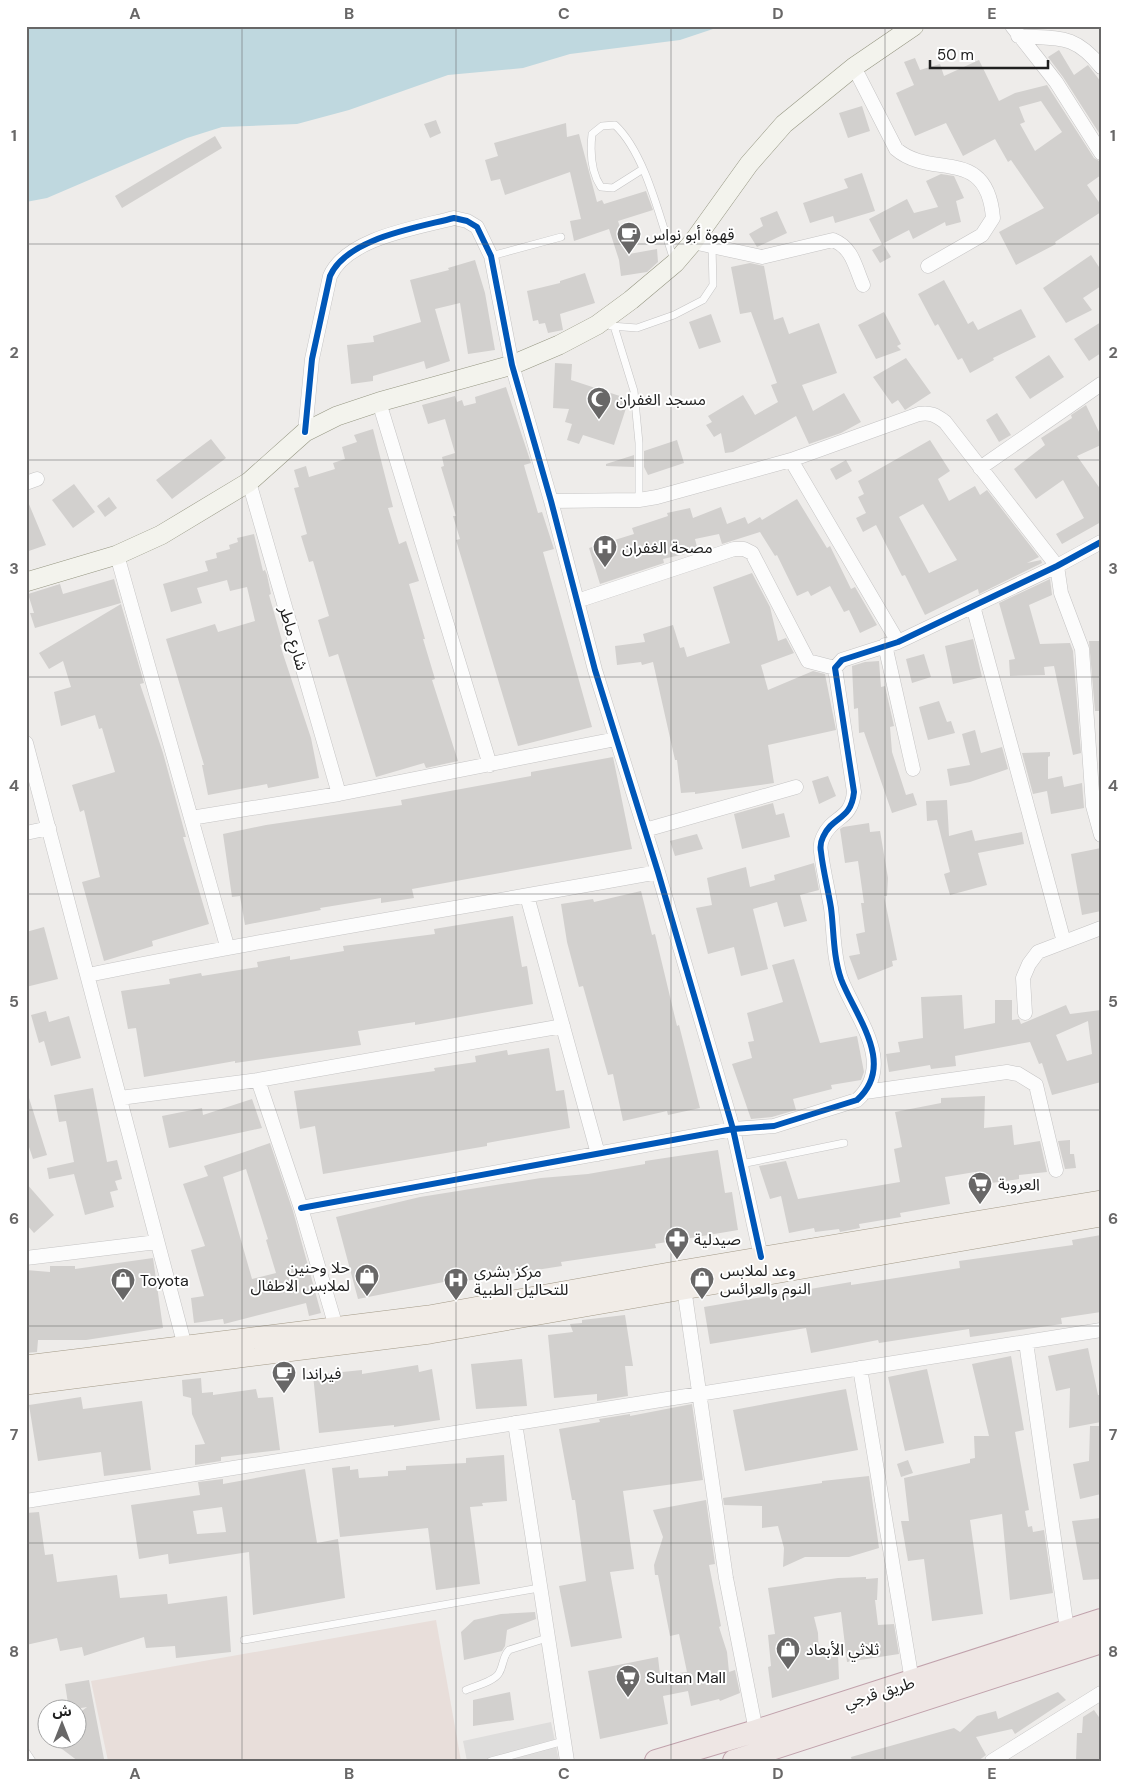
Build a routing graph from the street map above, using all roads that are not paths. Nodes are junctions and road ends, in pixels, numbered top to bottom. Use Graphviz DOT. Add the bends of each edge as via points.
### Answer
graph roads {
  1 [pos="914,26"];
  2 [pos="1015,31"];
  3 [pos="854,67"];
  4 [pos="1101,67"];
  5 [pos="1101,154"];
  6 [pos="643,169"];
  7 [pos="561,237"];
  8 [pos="693,242"];
  9 [pos="712,246"];
  10 [pos="491,256"];
  11 [pos="675,263"];
  12 [pos="928,266"];
  13 [pos="863,286"];
  14 [pos="605,325"];
  15 [pos="512,365"];
  16 [pos="1101,384"];
  17 [pos="379,402"];
  18 [pos="304,432"];
  19 [pos="791,460"];
  20 [pos="980,468"];
  21 [pos="250,482"];
  22 [pos="639,500"];
  23 [pos="551,501"];
  24 [pos="1101,542"];
  25 [pos="117,555"];
  26 [pos="1057,566"];
  27 [pos="26,582"];
  28 [pos="577,601"];
  29 [pos="973,606"];
  30 [pos="898,642"];
  31 [pos="884,645"];
  32 [pos="836,668"];
  33 [pos="616,739"];
  34 [pos="26,743"];
  35 [pos="490,765"];
  36 [pos="913,768"];
  37 [pos="796,787"];
  38 [pos="339,794"];
  39 [pos="191,818"];
  40 [pos="48,828"];
  41 [pos="645,830"];
  42 [pos="26,833"];
  43 [pos="1101,835"];
  44 [pos="658,872"];
  45 [pos="527,896"];
  46 [pos="1101,928"];
  47 [pos="1064,942"];
  48 [pos="227,946"];
  49 [pos="88,975"];
  50 [pos="1025,1014"];
  51 [pos="563,1026"];
  52 [pos="258,1080"];
  53 [pos="865,1092"];
  54 [pos="120,1098"];
  55 [pos="733,1129"];
  56 [pos="844,1143"];
  57 [pos="598,1154"];
  58 [pos="741,1164"];
  59 [pos="1056,1170"];
  60 [pos="1101,1201"];
  61 [pos="301,1208"];
  62 [pos="1101,1216"];
  63 [pos="158,1242"];
  64 [pos="761,1257"];
  65 [pos="26,1258"];
  66 [pos="683,1280"];
  67 [pos="336,1327"];
  68 [pos="1101,1330"];
  69 [pos="1026,1342"];
  70 [pos="188,1354"];
  71 [pos="26,1366"];
  72 [pos="860,1368"];
  73 [pos="26,1384"];
  74 [pos="700,1395"];
  75 [pos="515,1423"];
  76 [pos="26,1501"];
  77 [pos="539,1588"];
  78 [pos="1101,1620"];
  79 [pos="1067,1630"];
  80 [pos="547,1638"];
  81 [pos="244,1640"];
  82 [pos="1101,1642"];
  83 [pos="912,1682"];
  84 [pos="466,1690"];
  85 [pos="1101,1693"];
  86 [pos="867,1695"];
  87 [pos="873,1716"];
  88 [pos="756,1731"];
  89 [pos="564,1741"];
  90 [pos="26,1752"];
  91 [pos="32,1761"];
  92 [pos="491,1761"];
  93 [pos="567,1761"];
  94 [pos="656,1761"];
  95 [pos="734,1761"];
  96 [pos="992,1761"];
  1 -- 3 [label="main road"];
  2 -- 4 [label="street" via="1074,41"];
  2 -- 5 [label="street" via="1056,82"];
  3 -- 8 [label="main road" via="784,124 748,164"];
  3 -- 12 [label="street" via="896,149 906,158 970,172 987,189 993,218 982,235"];
  6 -- 6 [label="lane" via="624,133 615,125 602,126 592,134 594,171 601,187 613,188"];
  6 -- 11 [label="lane"];
  7 -- 10 [label="lane"];
  8 -- 9 [label="street"];
  8 -- 11 [label="main road"];
  9 -- 13 [label="street" via="762,257 833,240 849,250"];
  9 -- 14 [label="lane" via="713,286 702,300 674,315 637,328"];
  10 -- 15 [label="street"];
  10 -- 18 [label="street" via="477,227 454,218 358,246 340,259 330,276 320,315"];
  11 -- 14 [label="main road"];
  14 -- 15 [label="main road"];
  14 -- 22 [label="lane" via="634,391 639,443"];
  15 -- 17 [label="main road"];
  15 -- 23 [label="street"];
  16 -- 20 [label="street"];
  17 -- 18 [label="main road" via="337,416"];
  17 -- 35 [label="street"];
  18 -- 21 [label="main road"];
  19 -- 20 [label="street" via="928,413 945,422"];
  19 -- 22 [label="street"];
  19 -- 30 [label="street"];
  20 -- 26 [label="street"];
  21 -- 25 [label="main road" via="162,535"];
  21 -- 38 [label="street, شارع ماطر"];
  22 -- 23 [label="street"];
  23 -- 28 [label="street"];
  24 -- 26 [label="street"];
  25 -- 27 [label="main road"];
  25 -- 39 [label="street"];
  26 -- 29 [label="street"];
  26 -- 43 [label="street" via="1061,593 1082,649 1093,806"];
  28 -- 32 [label="street" via="734,549 744,549 752,553 808,661"];
  28 -- 33 [label="street"];
  29 -- 30 [label="street"];
  29 -- 47 [label="street"];
  30 -- 31 [label="street"];
  31 -- 32 [label="street" via="842,660"];
  31 -- 36 [label="street"];
  32 -- 53 [label="street" via="854,792 849,810 827,830 820,849 840,972 868,1033 874,1056 871,1079"];
  33 -- 35 [label="street"];
  33 -- 41 [label="street"];
  34 -- 40 [label="street"];
  35 -- 38 [label="street"];
  37 -- 41 [label="street"];
  38 -- 39 [label="street"];
  39 -- 48 [label="street"];
  40 -- 42 [label="street"];
  40 -- 49 [label="street"];
  41 -- 44 [label="street"];
  44 -- 45 [label="street"];
  44 -- 55 [label="street"];
  45 -- 48 [label="street"];
  45 -- 51 [label="street"];
  46 -- 47 [label="street"];
  47 -- 50 [label="street" via="1038,952 1029,964 1023,978"];
  48 -- 49 [label="street"];
  49 -- 54 [label="street"];
  51 -- 52 [label="street"];
  51 -- 57 [label="street"];
  52 -- 54 [label="street"];
  52 -- 61 [label="street"];
  53 -- 55 [label="street" via="857,1100 842,1106 774,1126"];
  53 -- 59 [label="street" via="1007,1072 1018,1074 1036,1086"];
  54 -- 63 [label="street"];
  55 -- 57 [label="street"];
  55 -- 58 [label="street"];
  56 -- 58 [label="lane"];
  57 -- 61 [label="street"];
  58 -- 64 [label="street"];
  60 -- 64 [label="main road"];
  61 -- 67 [label="street"];
  62 -- 66 [label="main road"];
  63 -- 65 [label="street"];
  63 -- 70 [label="street"];
  64 -- 66 [label="main road"];
  66 -- 67 [label="main road"];
  66 -- 70 [label="main road" via="430,1333"];
  66 -- 74 [label="street"];
  67 -- 70 [label="main road"];
  68 -- 69 [label="street"];
  69 -- 72 [label="street"];
  69 -- 79 [label="street"];
  70 -- 71 [label="main road"];
  70 -- 73 [label="main road"];
  72 -- 74 [label="street"];
  72 -- 83 [label="street"];
  74 -- 75 [label="street"];
  74 -- 88 [label="street" via="726,1578"];
  75 -- 76 [label="street"];
  75 -- 77 [label="street"];
  77 -- 80 [label="street"];
  77 -- 81 [label="lane"];
  78 -- 79 [label="highway, طريق قرجي"];
  79 -- 83 [label="highway, طريق قرجي"];
  80 -- 84 [label="lane" via="510,1650 496,1677"];
  80 -- 89 [label="street"];
  82 -- 87 [label="highway, طريق قرجي"];
  83 -- 86 [label="highway, طريق قرجي"];
  85 -- 96 [label="street"];
  86 -- 87 [label="highway"];
  86 -- 88 [label="highway, طريق قرجي"];
  87 -- 95 [label="highway, طريق قرجي"];
  88 -- 94 [label="highway, طريق قرجي"];
  89 -- 92 [label="lane"];
  89 -- 93 [label="street"];
  90 -- 91 [label="lane"];
}
